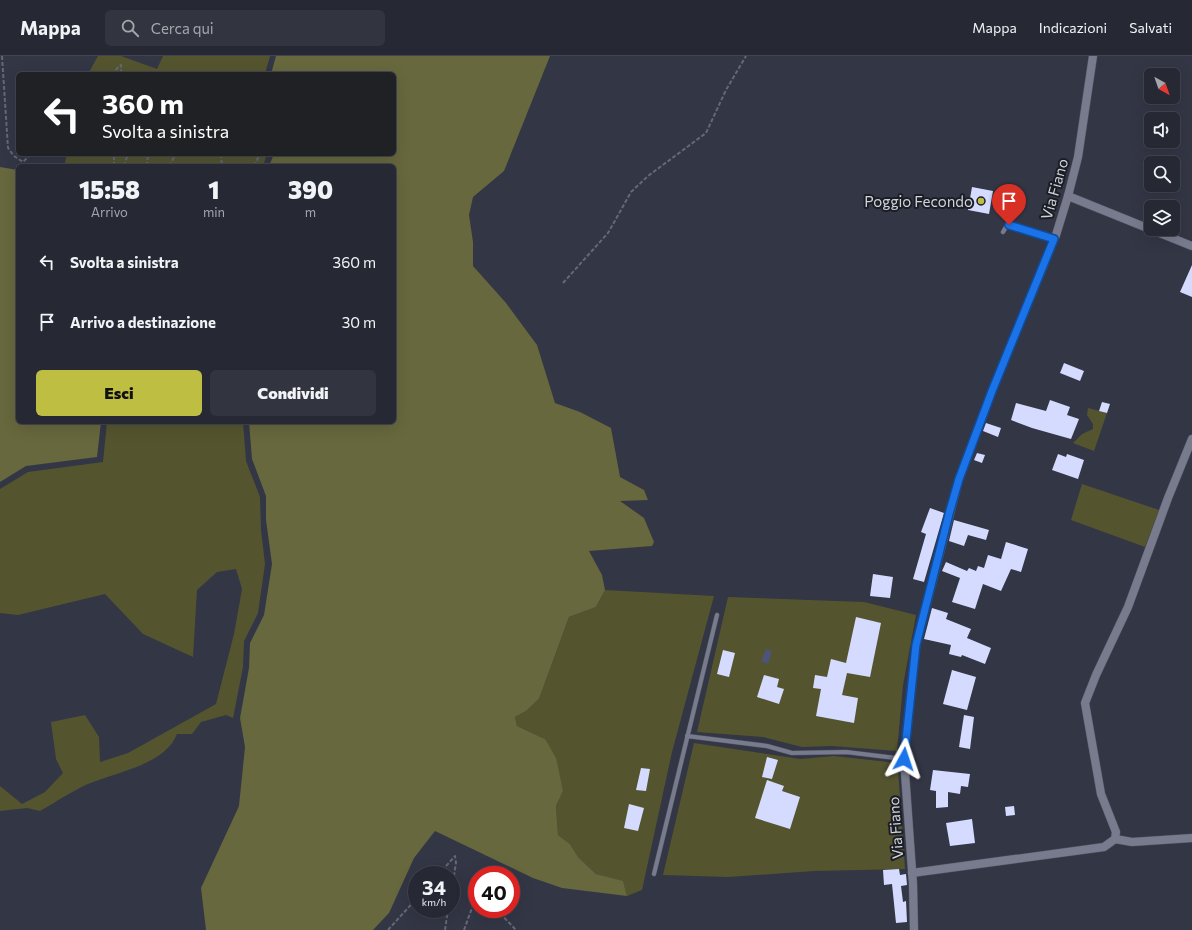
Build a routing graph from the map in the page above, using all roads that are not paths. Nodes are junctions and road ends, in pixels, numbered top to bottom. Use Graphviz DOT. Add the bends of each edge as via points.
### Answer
graph roads {
  1 [pos="1093,56"];
  2 [pos="1068,196"];
  3 [pos="1003,232"];
  4 [pos="1054,239"];
  5 [pos="1192,246"];
  6 [pos="1192,439"];
  7 [pos="717,615"];
  8 [pos="687,736"];
  9 [pos="904,759"];
  10 [pos="1192,838"];
  11 [pos="1115,839"];
  12 [pos="912,873"];
  13 [pos="654,874"];
  14 [pos="914,930"];
  1 -- 2 [label="street, Via Fiano" via="1078,157"];
  2 -- 4 [label="street, Via Fiano"];
  2 -- 5 [label="street"];
  3 -- 4 [label="lane" via="1006,227 1013,225"];
  4 -- 9 [label="street, Via Fiano" via="959,479 916,645"];
  6 -- 11 [label="street" via="1128,607 1085,703 1101,794 1116,832"];
  7 -- 8 [label="lane"];
  8 -- 9 [label="lane" via="767,746 792,753 846,752"];
  8 -- 13 [label="lane"];
  9 -- 12 [label="street, Via Fiano"];
  10 -- 11 [label="street" via="1132,842"];
  11 -- 12 [label="street" via="1104,847"];
  12 -- 14 [label="street, Via Fiano"];
}
